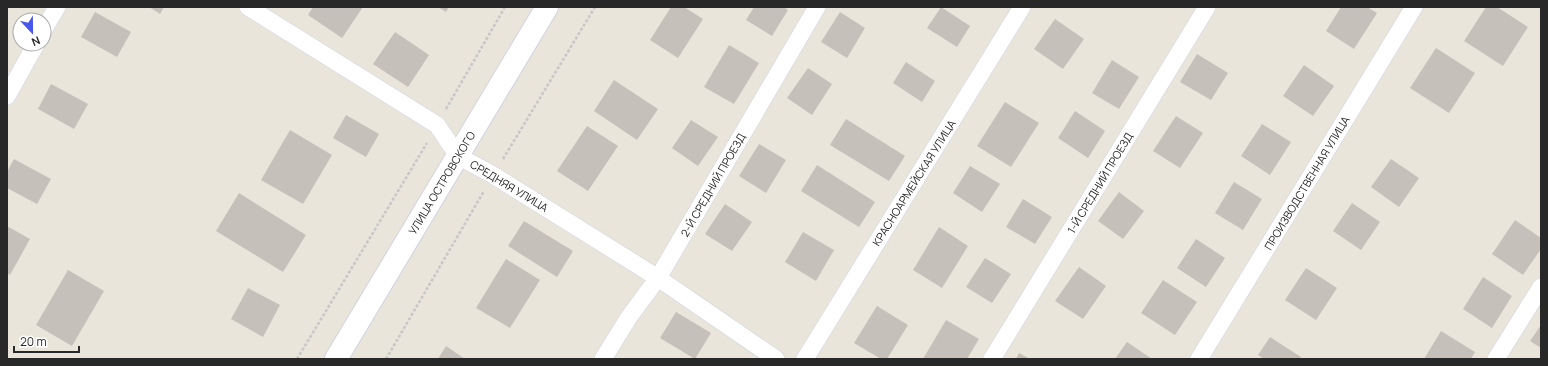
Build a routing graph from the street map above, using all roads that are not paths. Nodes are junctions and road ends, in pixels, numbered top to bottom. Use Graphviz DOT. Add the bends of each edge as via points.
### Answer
graph roads {
  1 [pos="248,7"];
  2 [pos="547,7"];
  3 [pos="818,7"];
  4 [pos="1022,7"];
  5 [pos="1207,7"];
  6 [pos="1414,7"];
  7 [pos="32,52"];
  8 [pos="7,96"];
  9 [pos="458,156"];
  10 [pos="658,278"];
  11 [pos="1541,287"];
  12 [pos="336,359"];
  13 [pos="603,359"];
  14 [pos="776,359"];
  15 [pos="805,359"];
  16 [pos="992,359"];
  17 [pos="1199,359"];
  18 [pos="1496,359"];
  1 -- 9 [label="street, СРЕДНЯЯ УЛИЦА" via="437,125"];
  2 -- 9 [label="street, УЛИЦА ОСТРОВСКОГО"];
  3 -- 10 [label="street, 2-Й СРЕДНИЙ ПРОЕЗД"];
  4 -- 15 [label="street, КРАСНОАРМЕЙСКАЯ УЛИЦА"];
  5 -- 16 [label="street, 1-Й СРЕДНИЙ ПРОЕЗД"];
  6 -- 17 [label="street, ПРОИЗВОДСТВЕННАЯ УЛИЦА"];
  7 -- 8 [label="street"];
  9 -- 10 [label="street, СРЕДНЯЯ УЛИЦА" via="493,175"];
  9 -- 12 [label="street, УЛИЦА ОСТРОВСКОГО"];
  10 -- 13 [label="street, 2-Й СРЕДНИЙ ПРОЕЗД" via="629,317"];
  10 -- 14 [label="street, СРЕДНЯЯ УЛИЦА"];
  11 -- 18 [label="street"];
}
